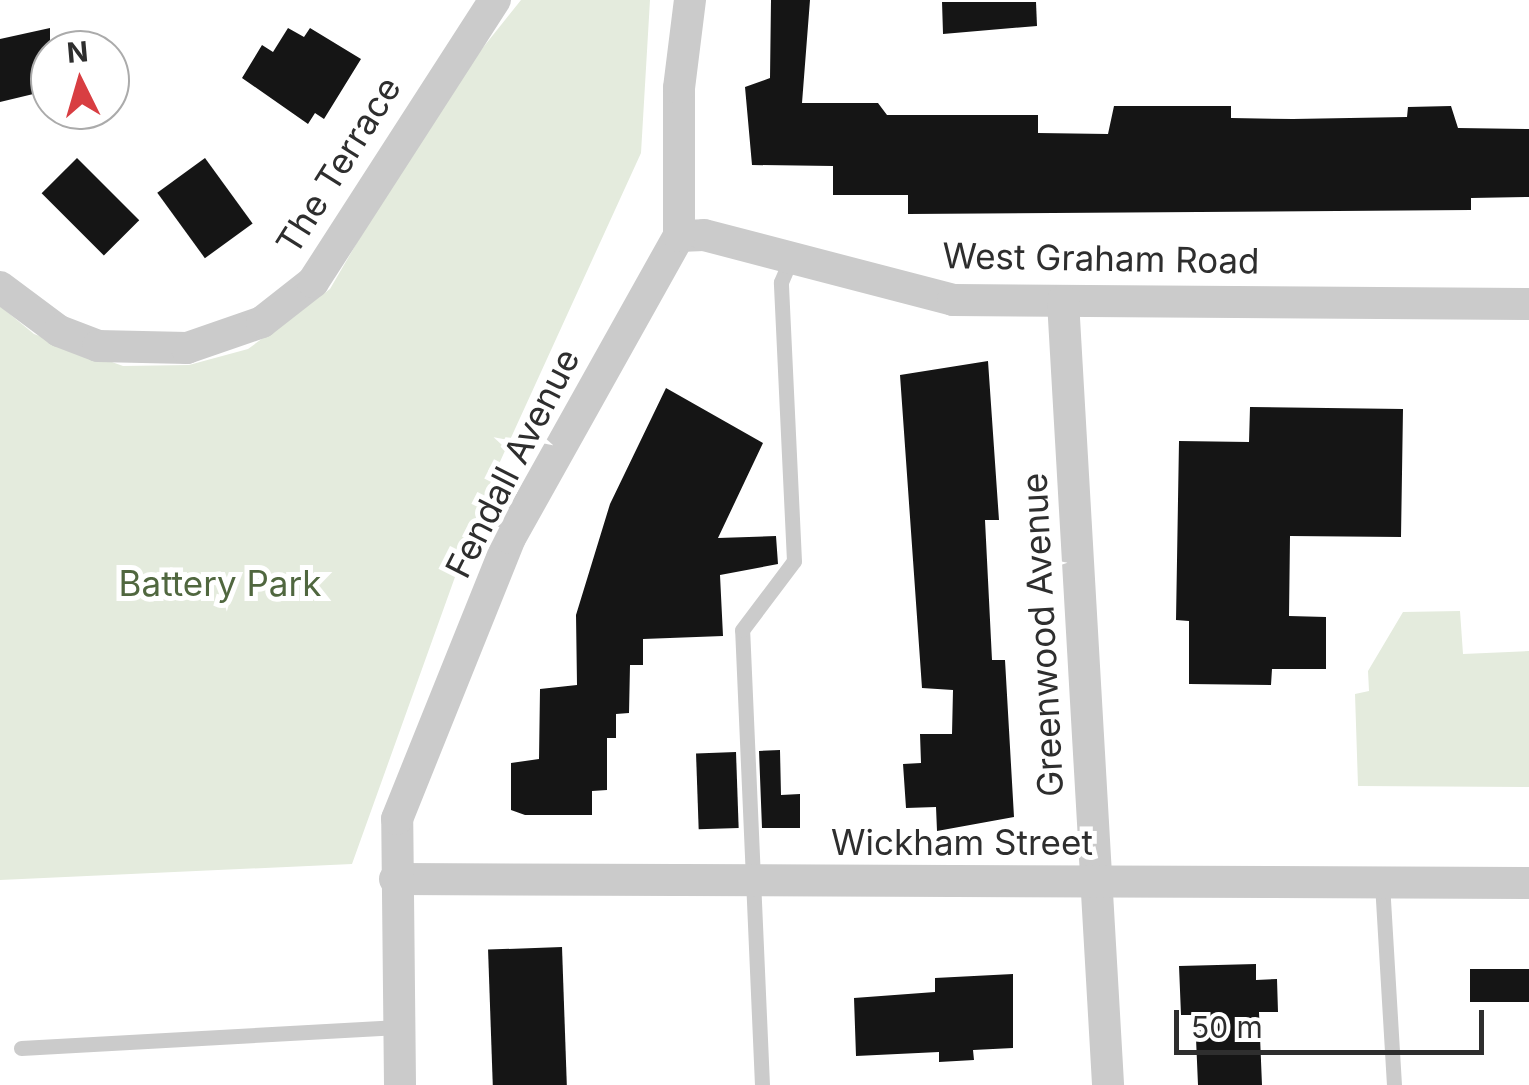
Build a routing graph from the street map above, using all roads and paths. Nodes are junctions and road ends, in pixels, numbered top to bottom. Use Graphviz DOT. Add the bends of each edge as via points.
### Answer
graph roads {
  1 [pos="495,0"];
  2 [pos="690,0"];
  3 [pos="678,236"];
  4 [pos="791,259"];
  5 [pos="0,287"];
  6 [pos="1063,300"];
  7 [pos="1529,304"];
  8 [pos="395,879"];
  9 [pos="752,881"];
  10 [pos="1097,882"];
  11 [pos="1382,882"];
  12 [pos="1529,883"];
  13 [pos="398,1027"];
  14 [pos="21,1048"];
  15 [pos="400,1085"];
  16 [pos="762,1085"];
  17 [pos="1108,1085"];
  18 [pos="1394,1085"];
  1 -- 5 [label="street, The Terrace" via="313,282 262,322 188,348 98,346 59,330"];
  2 -- 3 [label="street, Fendall Avenue" via="679,88"];
  3 -- 4 [label="street, West Graham Road"];
  3 -- 8 [label="street, Fendall Avenue" via="510,538 398,819"];
  4 -- 6 [label="street, West Graham Road" via="952,300"];
  4 -- 9 [label="lane" via="780,282 794,561 742,630"];
  6 -- 7 [label="street, West Graham Road"];
  6 -- 10 [label="street, Greenwood Avenue"];
  8 -- 9 [label="street, Wickham Street"];
  8 -- 13 [label="street, Fendall Avenue"];
  9 -- 10 [label="street, Wickham Street"];
  9 -- 16 [label="lane"];
  10 -- 11 [label="street, Wickham Street"];
  10 -- 17 [label="street, Greenwood Avenue"];
  11 -- 12 [label="street, Wickham Street"];
  11 -- 18 [label="lane"];
  13 -- 14 [label="lane"];
  13 -- 15 [label="street, Fendall Avenue"];
}
